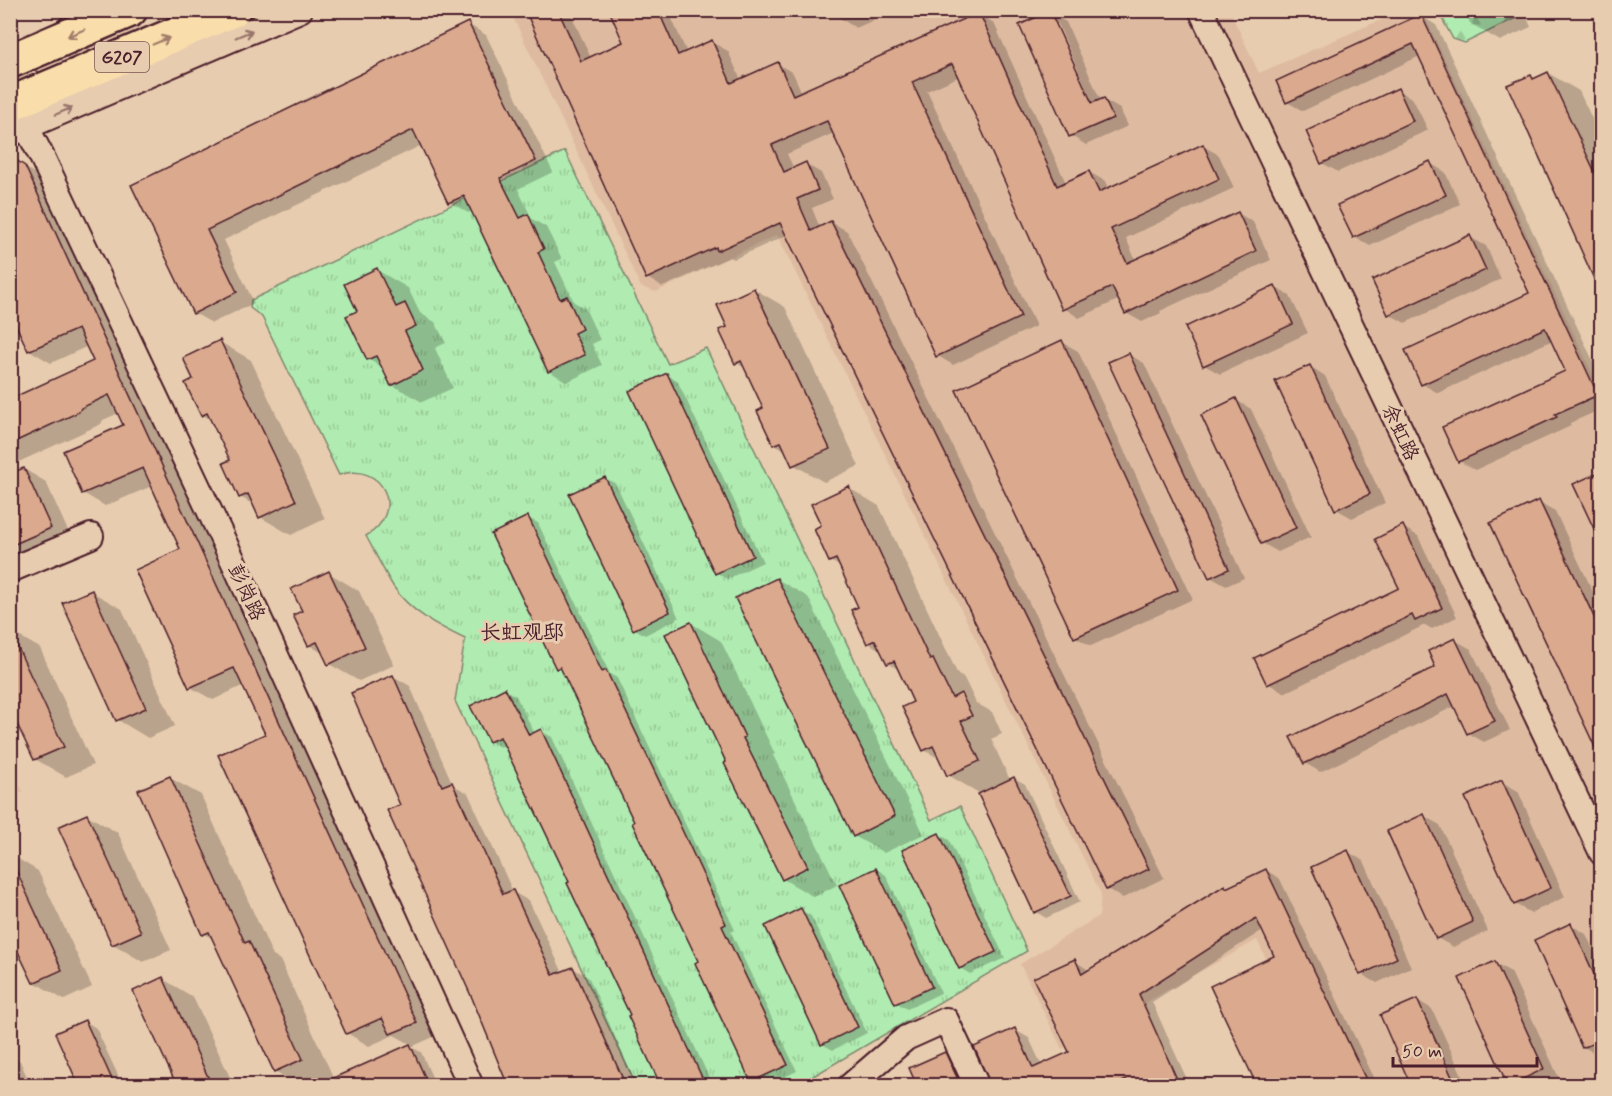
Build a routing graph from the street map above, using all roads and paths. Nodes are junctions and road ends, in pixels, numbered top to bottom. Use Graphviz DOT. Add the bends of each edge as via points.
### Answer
graph roads {
  1 [pos="51,10"];
  2 [pos="130,10"];
  3 [pos="233,10"];
  4 [pos="300,10"];
  5 [pos="1201,10"];
  6 [pos="10,28"];
  7 [pos="10,61"];
  8 [pos="15,117"];
  9 [pos="91,536"];
  10 [pos="10,570"];
  11 [pos="1602,853"];
  12 [pos="471,1086"];
  13 [pos="850,1086"];
  14 [pos="977,1086"];
  1 -- 6 [label="street"];
  2 -- 7 [label="highway, G207, one-way"];
  8 -- 3 [label="highway, G207, one-way"];
  8 -- 4 [label="street, one-way"];
  5 -- 11 [label="street, 余虹路"];
  8 -- 12 [label="street, 彭岗路" via="234,565"];
  9 -- 10 [label="street"];
  13 -- 14 [label="street" via="906,1038 946,1020"];
}
